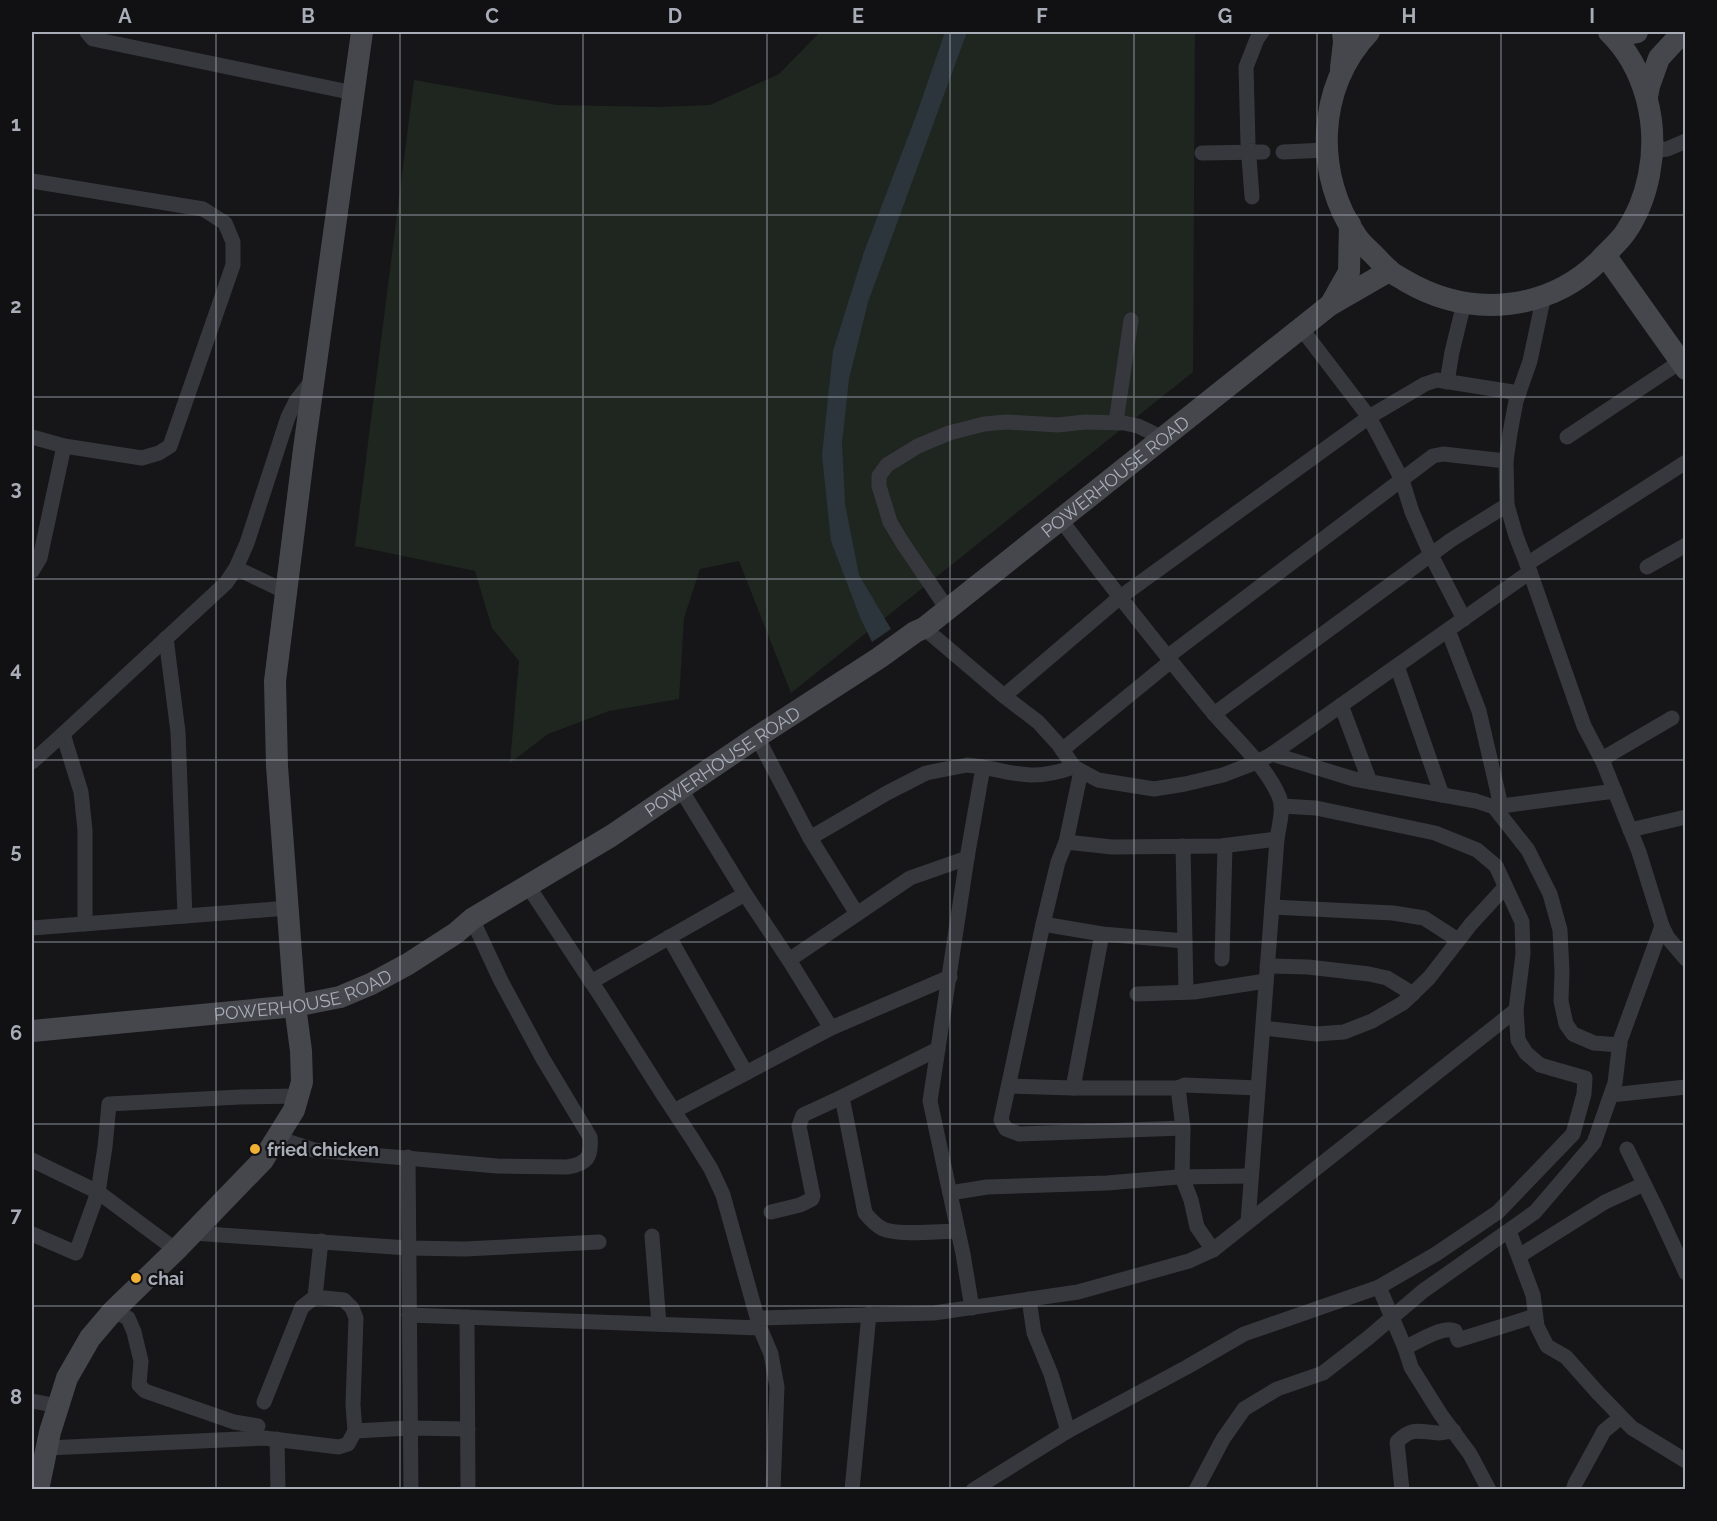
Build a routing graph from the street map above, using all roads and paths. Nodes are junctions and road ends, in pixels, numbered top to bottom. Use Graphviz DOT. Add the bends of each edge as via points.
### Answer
graph roads {
  1 [pos="87,32"];
  2 [pos="362,32"];
  3 [pos="1263,32"];
  4 [pos="1343,32"];
  5 [pos="1369,32"];
  6 [pos="1637,32"];
  7 [pos="1683,32"];
  8 [pos="1612,34"];
  9 [pos="1341,73"];
  10 [pos="354,93"];
  11 [pos="1647,97"];
  12 [pos="1686,141"];
  13 [pos="1327,150"];
  14 [pos="1652,151"];
  15 [pos="1283,152"];
  16 [pos="1202,153"];
  17 [pos="1256,153"];
  18 [pos="32,181"];
  19 [pos="1252,197"];
  20 [pos="1350,224"];
  21 [pos="1605,255"];
  22 [pos="1389,271"];
  23 [pos="1544,295"];
  24 [pos="1464,303"];
  25 [pos="1330,305"];
  26 [pos="1131,320"];
  27 [pos="1301,328"];
  28 [pos="1682,358"];
  29 [pos="315,377"];
  30 [pos="1447,382"];
  31 [pos="1519,393"];
  32 [pos="1369,417"];
  33 [pos="1116,422"];
  34 [pos="32,437"];
  35 [pos="1567,437"];
  36 [pos="1163,438"];
  37 [pos="64,446"];
  38 [pos="1506,461"];
  39 [pos="1686,462"];
  40 [pos="1402,480"];
  41 [pos="1507,506"];
  42 [pos="1061,520"];
  43 [pos="1686,545"];
  44 [pos="1431,555"];
  45 [pos="1647,567"];
  46 [pos="236,568"];
  47 [pos="1529,568"];
  48 [pos="32,571"];
  49 [pos="286,592"];
  50 [pos="1119,598"];
  51 [pos="948,610"];
  52 [pos="1464,619"];
  53 [pos="919,630"];
  54 [pos="1448,630"];
  55 [pos="166,638"];
  56 [pos="1169,659"];
  57 [pos="1397,666"];
  58 [pos="1004,696"];
  59 [pos="1341,705"];
  60 [pos="1214,714"];
  61 [pos="1672,718"];
  62 [pos="63,734"];
  63 [pos="757,737"];
  64 [pos="1062,750"];
  65 [pos="1272,754"];
  66 [pos="1602,759"];
  67 [pos="32,762"];
  68 [pos="1260,766"];
  69 [pos="983,767"];
  70 [pos="1078,769"];
  71 [pos="1370,782"];
  72 [pos="680,788"];
  73 [pos="1615,791"];
  74 [pos="1442,795"];
  75 [pos="1280,800"];
  76 [pos="1497,806"];
  77 [pos="1686,817"];
  78 [pos="1630,830"];
  79 [pos="810,838"];
  80 [pos="1277,839"];
  81 [pos="1066,842"];
  82 [pos="1183,846"];
  83 [pos="1225,846"];
  84 [pos="967,858"];
  85 [pos="528,886"];
  86 [pos="1505,887"];
  87 [pos="745,894"];
  88 [pos="1272,907"];
  89 [pos="288,908"];
  90 [pos="856,914"];
  91 [pos="185,916"];
  92 [pos="472,919"];
  93 [pos="85,924"];
  94 [pos="1043,924"];
  95 [pos="1662,926"];
  96 [pos="32,928"];
  97 [pos="1102,934"];
  98 [pos="669,937"];
  99 [pos="1458,940"];
  100 [pos="1185,941"];
  101 [pos="1222,959"];
  102 [pos="1686,959"];
  103 [pos="789,960"];
  104 [pos="1267,973"];
  105 [pos="950,977"];
  106 [pos="591,981"];
  107 [pos="1186,992"];
  108 [pos="1413,993"];
  109 [pos="1137,994"];
  110 [pos="295,1006"];
  111 [pos="1515,1010"];
  112 [pos="831,1028"];
  113 [pos="1263,1028"];
  114 [pos="32,1031"];
  115 [pos="1619,1047"];
  116 [pos="938,1049"];
  117 [pos="746,1073"];
  118 [pos="1008,1086"];
  119 [pos="1686,1087"];
  120 [pos="1073,1088"];
  121 [pos="1178,1088"];
  122 [pos="1258,1088"];
  123 [pos="1613,1089"];
  124 [pos="298,1096"];
  125 [pos="842,1097"];
  126 [pos="674,1111"];
  127 [pos="1183,1128"];
  128 [pos="277,1138"];
  129 [pos="1627,1149"];
  130 [pos="408,1157"];
  131 [pos="32,1160"];
  132 [pos="1251,1176"];
  133 [pos="1182,1177"];
  134 [pos="1644,1184"];
  135 [pos="98,1192"];
  136 [pos="950,1193"];
  137 [pos="771,1212"];
  138 [pos="1498,1212"];
  139 [pos="1248,1222"];
  140 [pos="1512,1229"];
  141 [pos="958,1231"];
  142 [pos="193,1233"];
  143 [pos="32,1234"];
  144 [pos="652,1236"];
  145 [pos="321,1241"];
  146 [pos="598,1242"];
  147 [pos="408,1248"];
  148 [pos="176,1250"];
  149 [pos="1213,1250"];
  150 [pos="1519,1256"];
  151 [pos="1686,1273"];
  152 [pos="1379,1287"];
  153 [pos="315,1297"];
  154 [pos="1029,1299"];
  155 [pos="972,1308"];
  156 [pos="114,1311"];
  157 [pos="869,1314"];
  158 [pos="409,1315"];
  159 [pos="1535,1316"];
  160 [pos="467,1317"];
  161 [pos="1392,1317"];
  162 [pos="759,1323"];
  163 [pos="659,1324"];
  164 [pos="1405,1348"];
  165 [pos="32,1401"];
  166 [pos="264,1402"];
  167 [pos="58,1406"];
  168 [pos="1621,1417"];
  169 [pos="258,1426"];
  170 [pos="410,1428"];
  171 [pos="468,1429"];
  172 [pos="355,1431"];
  173 [pos="1068,1431"];
  174 [pos="1454,1431"];
  175 [pos="277,1439"];
  176 [pos="41,1452"];
  177 [pos="1686,1461"];
  178 [pos="38,1490"];
  179 [pos="278,1490"];
  180 [pos="411,1490"];
  181 [pos="468,1490"];
  182 [pos="773,1490"];
  183 [pos="852,1490"];
  184 [pos="973,1490"];
  185 [pos="1196,1490"];
  186 [pos="1402,1490"];
  187 [pos="1490,1490"];
  188 [pos="1573,1490"];
  1 -- 10 [label="street" via="93,39"];
  2 -- 10 [label="main road"];
  3 -- 17 [label="street" via="1246,67"];
  4 -- 9 [label="main road"];
  5 -- 9 [label="main road"];
  6 -- 8 [label="main road"];
  7 -- 11 [label="main road" via="1659,58"];
  8 -- 11 [label="main road" via="1628,55"];
  9 -- 13 [label="main road" via="1328,116"];
  10 -- 29 [label="main road"];
  11 -- 14 [label="main road"];
  12 -- 14 [label="street"];
  13 -- 15 [label="street"];
  13 -- 20 [label="main road" via="1335,194"];
  14 -- 21 [label="main road" via="1647,186 1638,211 1625,234"];
  16 -- 17 [label="street"];
  17 -- 19 [label="street"];
  18 -- 37 [label="street" via="203,209 225,224 233,242 233,265 170,446 142,458"];
  20 -- 22 [label="main road"];
  20 -- 25 [label="main road" via="1349,272"];
  21 -- 23 [label="main road" via="1587,274"];
  21 -- 28 [label="main road"];
  22 -- 24 [label="main road" via="1421,291"];
  22 -- 25 [label="main road"];
  23 -- 24 [label="main road" via="1526,302 1490,306"];
  23 -- 31 [label="street"];
  24 -- 30 [label="street"];
  25 -- 27 [label="main road, POWERHOUSE ROAD"];
  26 -- 33 [label="street"];
  27 -- 32 [label="street"];
  27 -- 36 [label="main road, POWERHOUSE ROAD"];
  28 -- 35 [label="street"];
  29 -- 46 [label="street" via="288,417"];
  29 -- 49 [label="main road"];
  30 -- 31 [label="street"];
  30 -- 32 [label="street" via="1425,384"];
  31 -- 38 [label="street"];
  32 -- 40 [label="street"];
  32 -- 50 [label="street"];
  33 -- 36 [label="street" via="1138,426"];
  33 -- 51 [label="street" via="984,424 918,446 887,465 879,476 879,486 890,522"];
  34 -- 37 [label="street"];
  36 -- 42 [label="main road, POWERHOUSE ROAD"];
  37 -- 48 [label="street" via="40,558"];
  38 -- 40 [label="street" via="1443,454 1433,456"];
  38 -- 41 [label="street"];
  39 -- 47 [label="street"];
  40 -- 44 [label="street"];
  40 -- 56 [label="street"];
  41 -- 44 [label="street"];
  41 -- 47 [label="street"];
  42 -- 50 [label="street"];
  42 -- 51 [label="main road, POWERHOUSE ROAD"];
  43 -- 45 [label="street"];
  44 -- 52 [label="street"];
  44 -- 60 [label="street"];
  46 -- 49 [label="street"];
  46 -- 55 [label="street" via="226,583"];
  47 -- 52 [label="street"];
  47 -- 66 [label="street" via="1584,726"];
  49 -- 89 [label="main road" via="275,681"];
  50 -- 56 [label="street"];
  50 -- 58 [label="street"];
  51 -- 53 [label="main road, POWERHOUSE ROAD"];
  52 -- 54 [label="street"];
  53 -- 58 [label="street"];
  53 -- 63 [label="main road, POWERHOUSE ROAD"];
  54 -- 57 [label="street"];
  54 -- 76 [label="street" via="1479,711"];
  55 -- 62 [label="street"];
  55 -- 91 [label="street" via="178,732"];
  56 -- 60 [label="street"];
  56 -- 64 [label="street"];
  57 -- 59 [label="street"];
  57 -- 74 [label="street"];
  58 -- 64 [label="street" via="1038,722"];
  59 -- 65 [label="street"];
  59 -- 71 [label="street"];
  60 -- 68 [label="street"];
  61 -- 66 [label="street"];
  62 -- 67 [label="street"];
  62 -- 93 [label="street" via="81,792"];
  63 -- 72 [label="main road, POWERHOUSE ROAD"];
  63 -- 79 [label="street"];
  64 -- 70 [label="street"];
  65 -- 68 [label="street"];
  65 -- 71 [label="street"];
  66 -- 73 [label="street"];
  68 -- 70 [label="street" via="1154,789 1098,780"];
  68 -- 75 [label="street"];
  69 -- 70 [label="street" via="1025,776"];
  69 -- 79 [label="street" via="967,765 926,773"];
  69 -- 84 [label="street"];
  70 -- 81 [label="street"];
  71 -- 74 [label="street"];
  72 -- 85 [label="main road, POWERHOUSE ROAD"];
  72 -- 87 [label="street"];
  73 -- 76 [label="street"];
  73 -- 78 [label="street"];
  74 -- 76 [label="street"];
  75 -- 80 [label="street"];
  75 -- 86 [label="street" via="1435,833 1477,850 1496,866"];
  76 -- 115 [label="street" via="1528,849 1550,894 1560,930 1561,1001 1566,1024 1573,1034"];
  77 -- 78 [label="street"];
  78 -- 95 [label="street"];
  79 -- 90 [label="street"];
  80 -- 83 [label="street"];
  80 -- 88 [label="street"];
  81 -- 82 [label="street" via="1112,847"];
  81 -- 94 [label="street"];
  82 -- 83 [label="street"];
  82 -- 100 [label="street"];
  83 -- 101 [label="street"];
  84 -- 90 [label="street" via="910,878"];
  84 -- 105 [label="street"];
  85 -- 92 [label="main road, POWERHOUSE ROAD"];
  85 -- 106 [label="street"];
  86 -- 99 [label="street"];
  86 -- 111 [label="street" via="1522,922 1523,954"];
  87 -- 98 [label="street"];
  87 -- 103 [label="street"];
  88 -- 99 [label="street" via="1424,918"];
  88 -- 104 [label="street"];
  89 -- 91 [label="street"];
  89 -- 110 [label="main road"];
  90 -- 103 [label="street"];
  91 -- 93 [label="street"];
  92 -- 110 [label="main road, POWERHOUSE ROAD" via="456,933 371,984 340,997"];
  92 -- 130 [label="street" via="543,1059 590,1137 591,1150 587,1159 567,1167 497,1166"];
  93 -- 96 [label="street"];
  94 -- 97 [label="street"];
  94 -- 118 [label="street"];
  95 -- 102 [label="street"];
  95 -- 115 [label="street"];
  97 -- 100 [label="street"];
  97 -- 120 [label="street"];
  98 -- 106 [label="street"];
  98 -- 117 [label="street"];
  99 -- 108 [label="street"];
  100 -- 107 [label="street"];
  103 -- 112 [label="street"];
  104 -- 107 [label="street"];
  104 -- 108 [label="street" via="1308,967 1369,974 1387,978"];
  104 -- 113 [label="street"];
  105 -- 112 [label="street"];
  105 -- 116 [label="street"];
  106 -- 126 [label="street"];
  107 -- 109 [label="street"];
  108 -- 113 [label="street" via="1372,1021 1344,1032 1316,1034"];
  110 -- 114 [label="main road, POWERHOUSE ROAD"];
  110 -- 124 [label="main road" via="301,1051 302,1082"];
  111 -- 138 [label="street" via="1518,1040 1527,1053 1540,1065 1585,1078 1584,1094 1573,1134"];
  111 -- 139 [label="street"];
  112 -- 117 [label="street"];
  113 -- 122 [label="street"];
  115 -- 123 [label="street"];
  116 -- 125 [label="street"];
  116 -- 136 [label="street" via="930,1101"];
  117 -- 126 [label="street"];
  118 -- 120 [label="street"];
  118 -- 127 [label="street" via="1001,1120 1006,1129 1019,1134"];
  119 -- 123 [label="street"];
  120 -- 121 [label="street"];
  121 -- 122 [label="street"];
  121 -- 127 [label="street"];
  122 -- 132 [label="street"];
  123 -- 140 [label="street" via="1594,1143 1535,1212"];
  124 -- 128 [label="main road"];
  124 -- 135 [label="street" via="109,1104"];
  125 -- 137 [label="street" via="803,1115 799,1126 812,1199"];
  125 -- 141 [label="street" via="865,1213 884,1229"];
  126 -- 162 [label="street" via="711,1169 723,1196"];
  127 -- 133 [label="street"];
  128 -- 130 [label="street" via="314,1150"];
  128 -- 142 [label="main road" via="263,1160"];
  129 -- 134 [label="street"];
  130 -- 147 [label="street"];
  131 -- 135 [label="street"];
  132 -- 133 [label="street"];
  132 -- 139 [label="street"];
  133 -- 136 [label="street" via="987,1187"];
  133 -- 149 [label="street" via="1197,1227"];
  134 -- 150 [label="street" via="1605,1202"];
  134 -- 151 [label="street"];
  135 -- 143 [label="street" via="73,1260"];
  135 -- 148 [label="street"];
  136 -- 141 [label="street"];
  138 -- 140 [label="street"];
  138 -- 152 [label="street"];
  139 -- 149 [label="street"];
  140 -- 150 [label="street"];
  140 -- 161 [label="street"];
  141 -- 155 [label="street"];
  142 -- 145 [label="street"];
  142 -- 148 [label="main road"];
  144 -- 163 [label="street"];
  145 -- 147 [label="street"];
  145 -- 153 [label="street"];
  146 -- 147 [label="street"];
  147 -- 158 [label="street"];
  148 -- 156 [label="main road"];
  149 -- 154 [label="street" via="1189,1261 1078,1292"];
  150 -- 159 [label="street" via="1533,1295"];
  152 -- 161 [label="street"];
  152 -- 173 [label="street" via="1244,1334"];
  153 -- 166 [label="street" via="297,1317"];
  153 -- 172 [label="street" via="344,1300 356,1318"];
  154 -- 155 [label="street"];
  154 -- 173 [label="street" via="1034,1334"];
  155 -- 157 [label="street"];
  156 -- 167 [label="main road" via="90,1338 67,1378"];
  156 -- 169 [label="street" via="128,1318 134,1332 141,1361 139,1385 145,1391 234,1422"];
  157 -- 162 [label="street"];
  157 -- 183 [label="street"];
  158 -- 160 [label="street"];
  158 -- 170 [label="street"];
  159 -- 164 [label="street" via="1458,1340 1455,1332 1444,1329"];
  159 -- 168 [label="street" via="1547,1346 1566,1357"];
  160 -- 163 [label="street"];
  160 -- 171 [label="street"];
  161 -- 164 [label="street"];
  161 -- 185 [label="street" via="1323,1373 1277,1389 1244,1409"];
  162 -- 163 [label="street"];
  162 -- 182 [label="street" via="771,1354 777,1387"];
  164 -- 174 [label="street" via="1411,1367"];
  165 -- 167 [label="street"];
  167 -- 176 [label="main road"];
  168 -- 177 [label="street"];
  168 -- 188 [label="street" via="1604,1431"];
  170 -- 171 [label="street"];
  170 -- 172 [label="street"];
  170 -- 180 [label="street"];
  171 -- 181 [label="street"];
  172 -- 175 [label="street" via="348,1444 339,1447"];
  173 -- 184 [label="street"];
  174 -- 186 [label="street" via="1412,1431 1403,1435 1397,1442"];
  174 -- 187 [label="street"];
  175 -- 176 [label="street"];
  175 -- 179 [label="street"];
  176 -- 178 [label="main road"];
}
